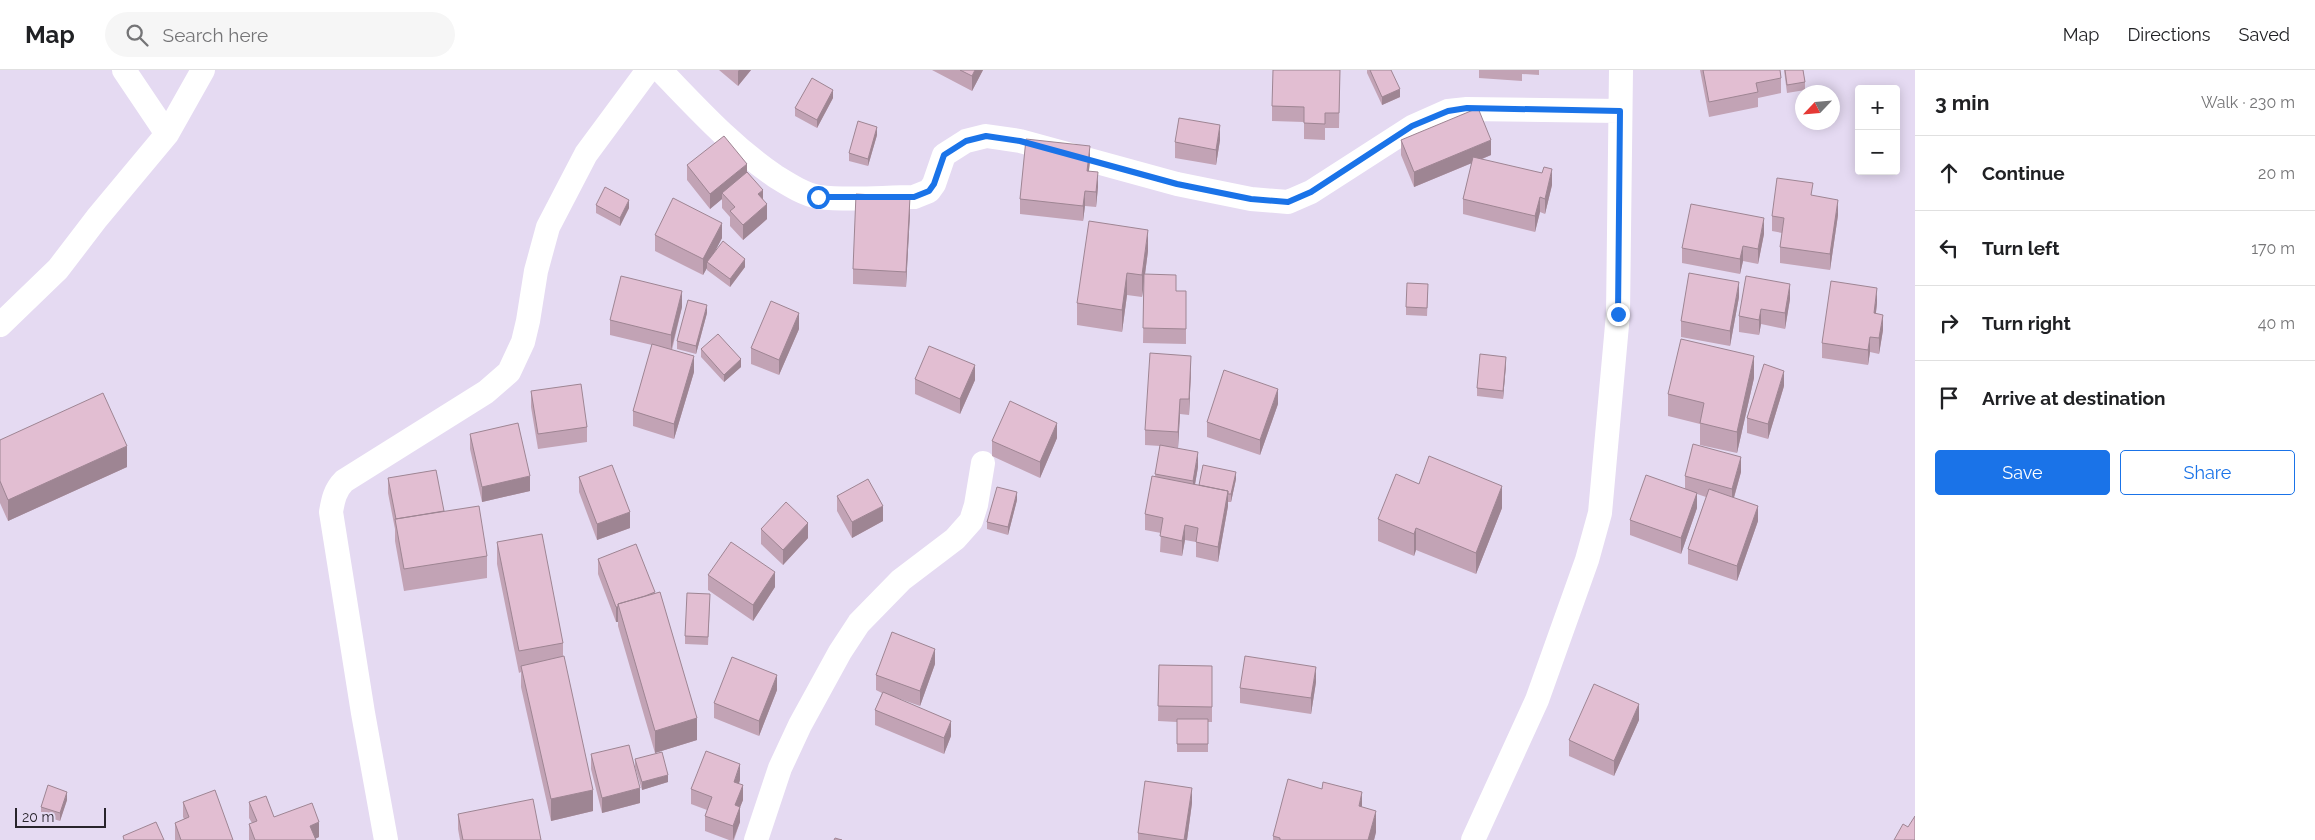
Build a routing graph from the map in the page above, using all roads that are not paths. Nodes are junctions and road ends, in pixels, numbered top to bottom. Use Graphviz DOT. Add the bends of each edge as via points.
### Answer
graph roads {
  1 [pos="124,70"];
  2 [pos="203,70"];
  3 [pos="648,70"];
  4 [pos="660,70"];
  5 [pos="1621,70"];
  6 [pos="1620,111"];
  7 [pos="167,134"];
  8 [pos="0,326"];
  9 [pos="983,463"];
  10 [pos="386,840"];
  11 [pos="756,840"];
  12 [pos="1473,840"];
  1 -- 7 [label="street"];
  2 -- 7 [label="street"];
  3 -- 10 [label="street" via="586,154 548,227 523,342 509,372 486,392 344,481 333,500 331,512"];
  4 -- 6 [label="street" via="724,137 747,156 805,193 836,198 922,195 934,184 944,155 966,141 986,136 1020,141 1177,184 1251,199 1288,202 1311,192 1412,126 1448,111 1467,108"];
  5 -- 6 [label="street"];
  6 -- 12 [label="street" via="1618,314 1600,513 1587,560 1537,700"];
  7 -- 8 [label="street" via="58,269"];
  9 -- 11 [label="street" via="971,521 955,539 894,588 859,623 840,652 780,768"];
}
